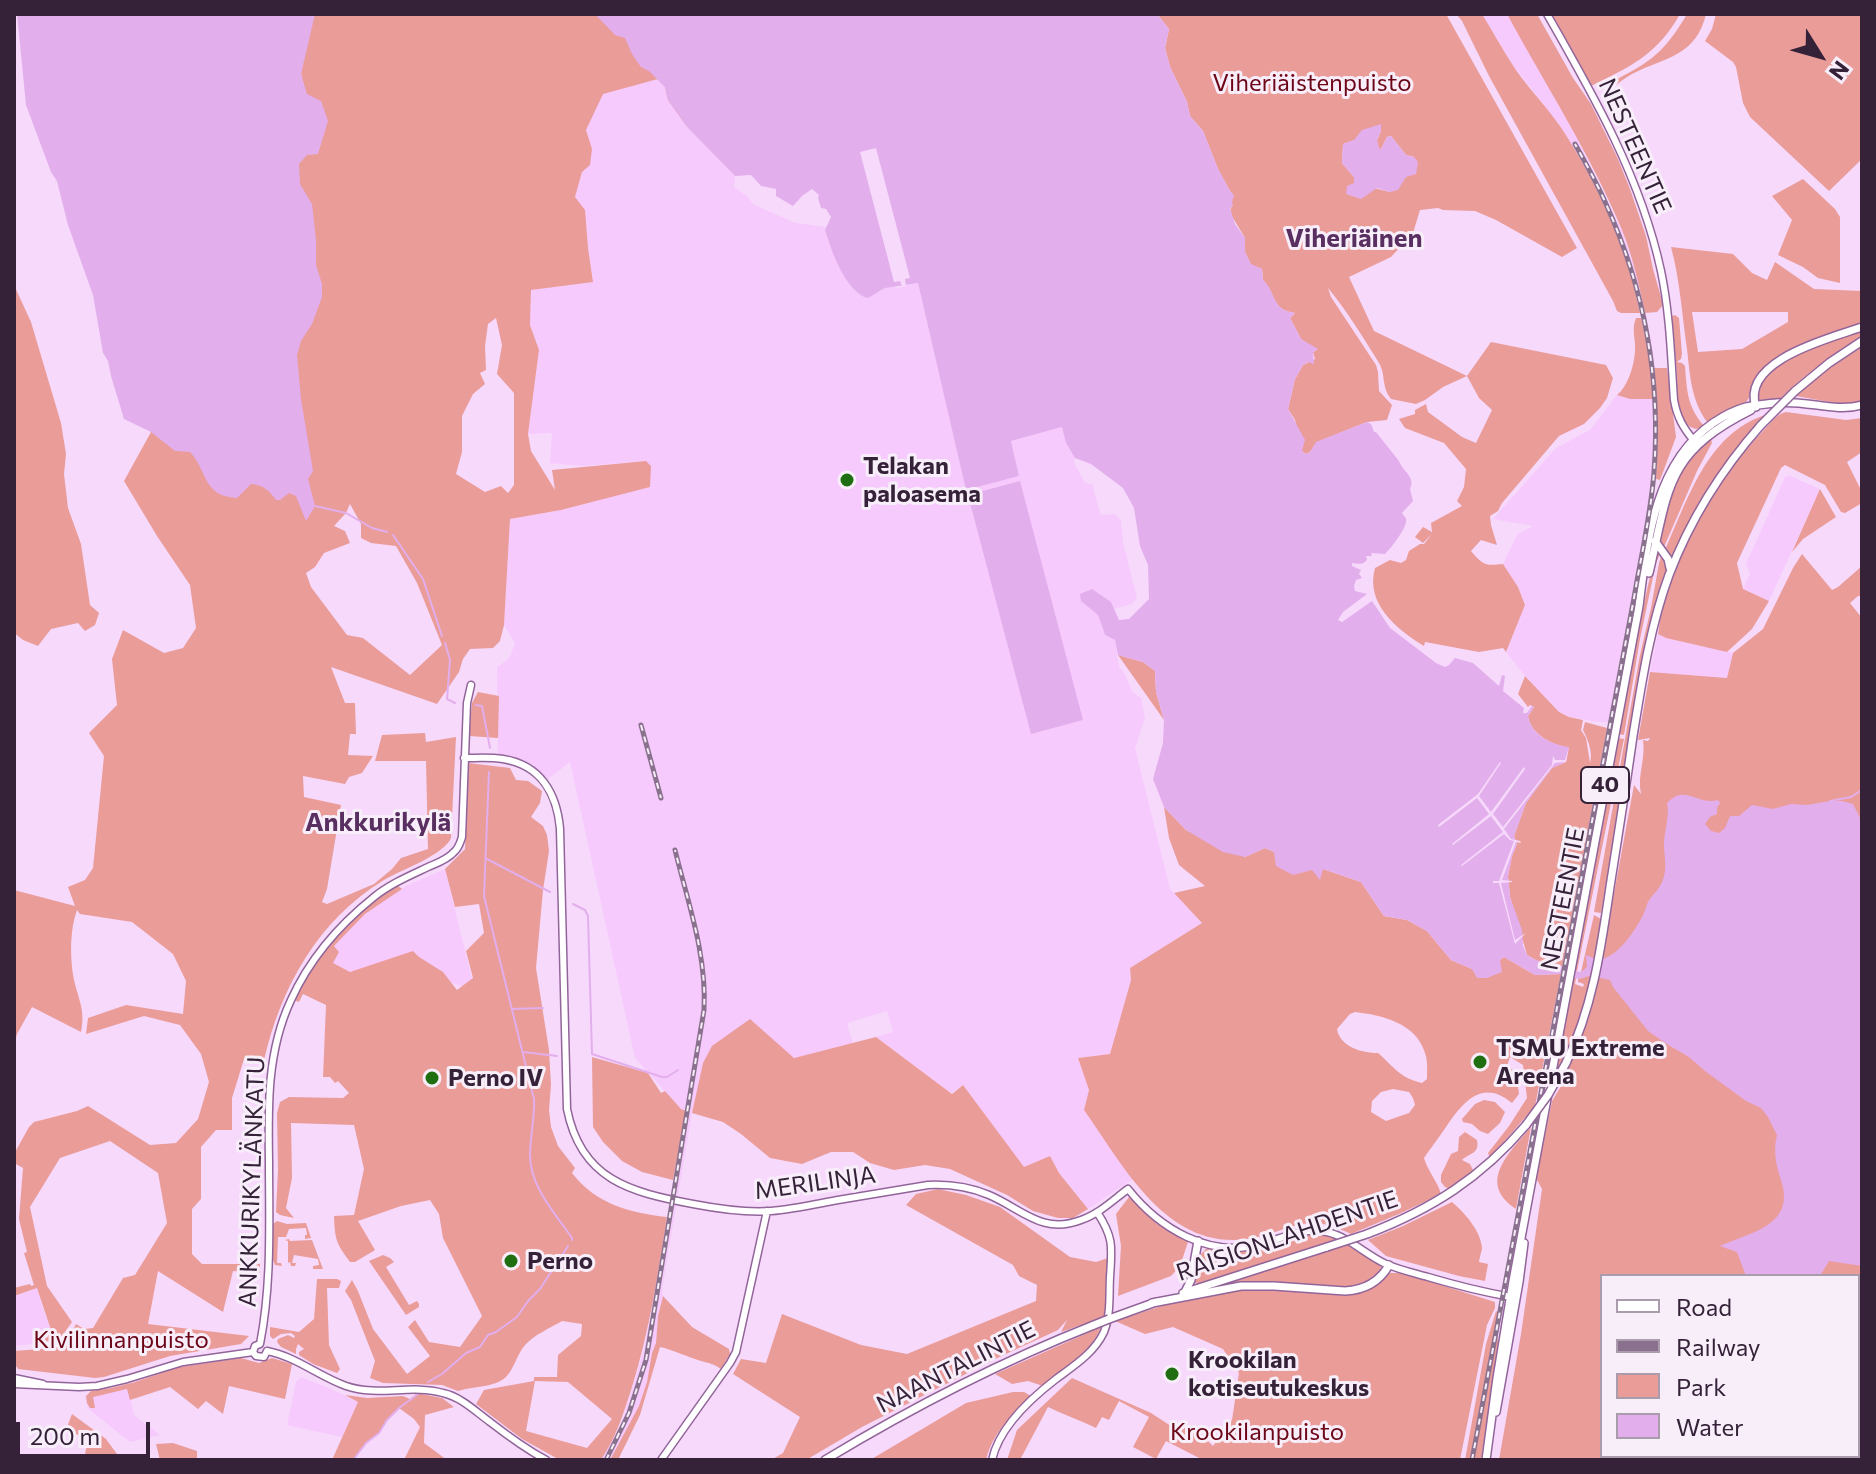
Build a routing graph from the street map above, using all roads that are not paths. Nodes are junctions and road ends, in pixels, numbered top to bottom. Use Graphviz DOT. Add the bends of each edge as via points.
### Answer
graph roads {
  1 [pos="1547,14"];
  2 [pos="1862,327"];
  3 [pos="1862,341"];
  4 [pos="1862,405"];
  5 [pos="1756,407"];
  6 [pos="1695,443"];
  7 [pos="1654,538"];
  8 [pos="1669,574"];
  9 [pos="471,685"];
  10 [pos="464,758"];
  11 [pos="767,1211"];
  12 [pos="1097,1212"];
  13 [pos="1198,1241"];
  14 [pos="1389,1265"];
  15 [pos="1185,1292"];
  16 [pos="1514,1298"];
  17 [pos="1152,1303"];
  18 [pos="1109,1319"];
  19 [pos="260,1344"];
  20 [pos="267,1351"];
  21 [pos="253,1352"];
  22 [pos="14,1378"];
  23 [pos="14,1384"];
  24 [pos="46,1385"];
  25 [pos="850,1445"];
  26 [pos="546,1460"];
  27 [pos="661,1460"];
  28 [pos="825,1460"];
  29 [pos="833,1460"];
  30 [pos="992,1460"];
  31 [pos="1486,1460"];
  1 -- 6 [label="street, NESTEENTIE" via="1624,158 1643,207 1668,315 1676,412"];
  2 -- 5 [label="main road" via="1773,364 1756,388"];
  3 -- 8 [label="main road, RAISIONLAHDENTIE, bridge" via="1795,391 1730,462"];
  4 -- 5 [label="main road, 40" via="1790,402"];
  5 -- 6 [label="main road, 40" via="1726,416"];
  6 -- 7 [label="main road, NESTEENTIE / 40" via="1665,481"];
  7 -- 8 [label="main road" via="1670,563"];
  7 -- 16 [label="main road, NESTEENTIE / 40" via="1571,965"];
  8 -- 15 [label="main road, RAISIONLAHDENTIE, bridge" via="1641,683 1596,976 1579,1034 1548,1095 1489,1164 1423,1210 1367,1234"];
  9 -- 10 [label="street"];
  10 -- 11 [label="street, MERILINJA" via="520,764 541,778 556,804 566,1093 571,1127 582,1150 605,1175 634,1191 731,1211"];
  10 -- 19 [label="street, ANKKURIKYLÄNKATU" via="462,837 456,850 385,889 334,933 302,979 283,1020 268,1098 269,1274"];
  11 -- 12 [label="street, MERILINJA" via="945,1185 982,1192 1046,1224 1072,1223"];
  11 -- 27 [label="street" via="736,1352"];
  12 -- 13 [label="street, MERILINJA" via="1128,1189 1159,1222"];
  12 -- 30 [label="street" via="1112,1243 1104,1331 1089,1354 1012,1421"];
  13 -- 14 [label="street" via="1237,1248 1317,1231 1338,1236"];
  13 -- 15 [label="main road"];
  14 -- 16 [label="street"];
  14 -- 17 [label="main road" via="1373,1283 1356,1290 1241,1286"];
  15 -- 17 [label="main road, RAISIONLAHDENTIE"];
  16 -- 31 [label="main road, NESTEENTIE / 40"];
  17 -- 18 [label="main road, RAISIONLAHDENTIE"];
  18 -- 25 [label="main road, NAANTALINTIE, bridge" via="963,1384"];
  19 -- 20 [label="street"];
  19 -- 21 [label="street"];
  20 -- 21 [label="street" via="260,1358"];
  20 -- 26 [label="street" via="359,1389 448,1394"];
  21 -- 24 [label="street" via="183,1362 107,1384"];
  22 -- 24 [label="street"];
  23 -- 24 [label="street"];
  25 -- 28 [label="main road, NAANTALINTIE"];
  25 -- 29 [label="main road"];
}
